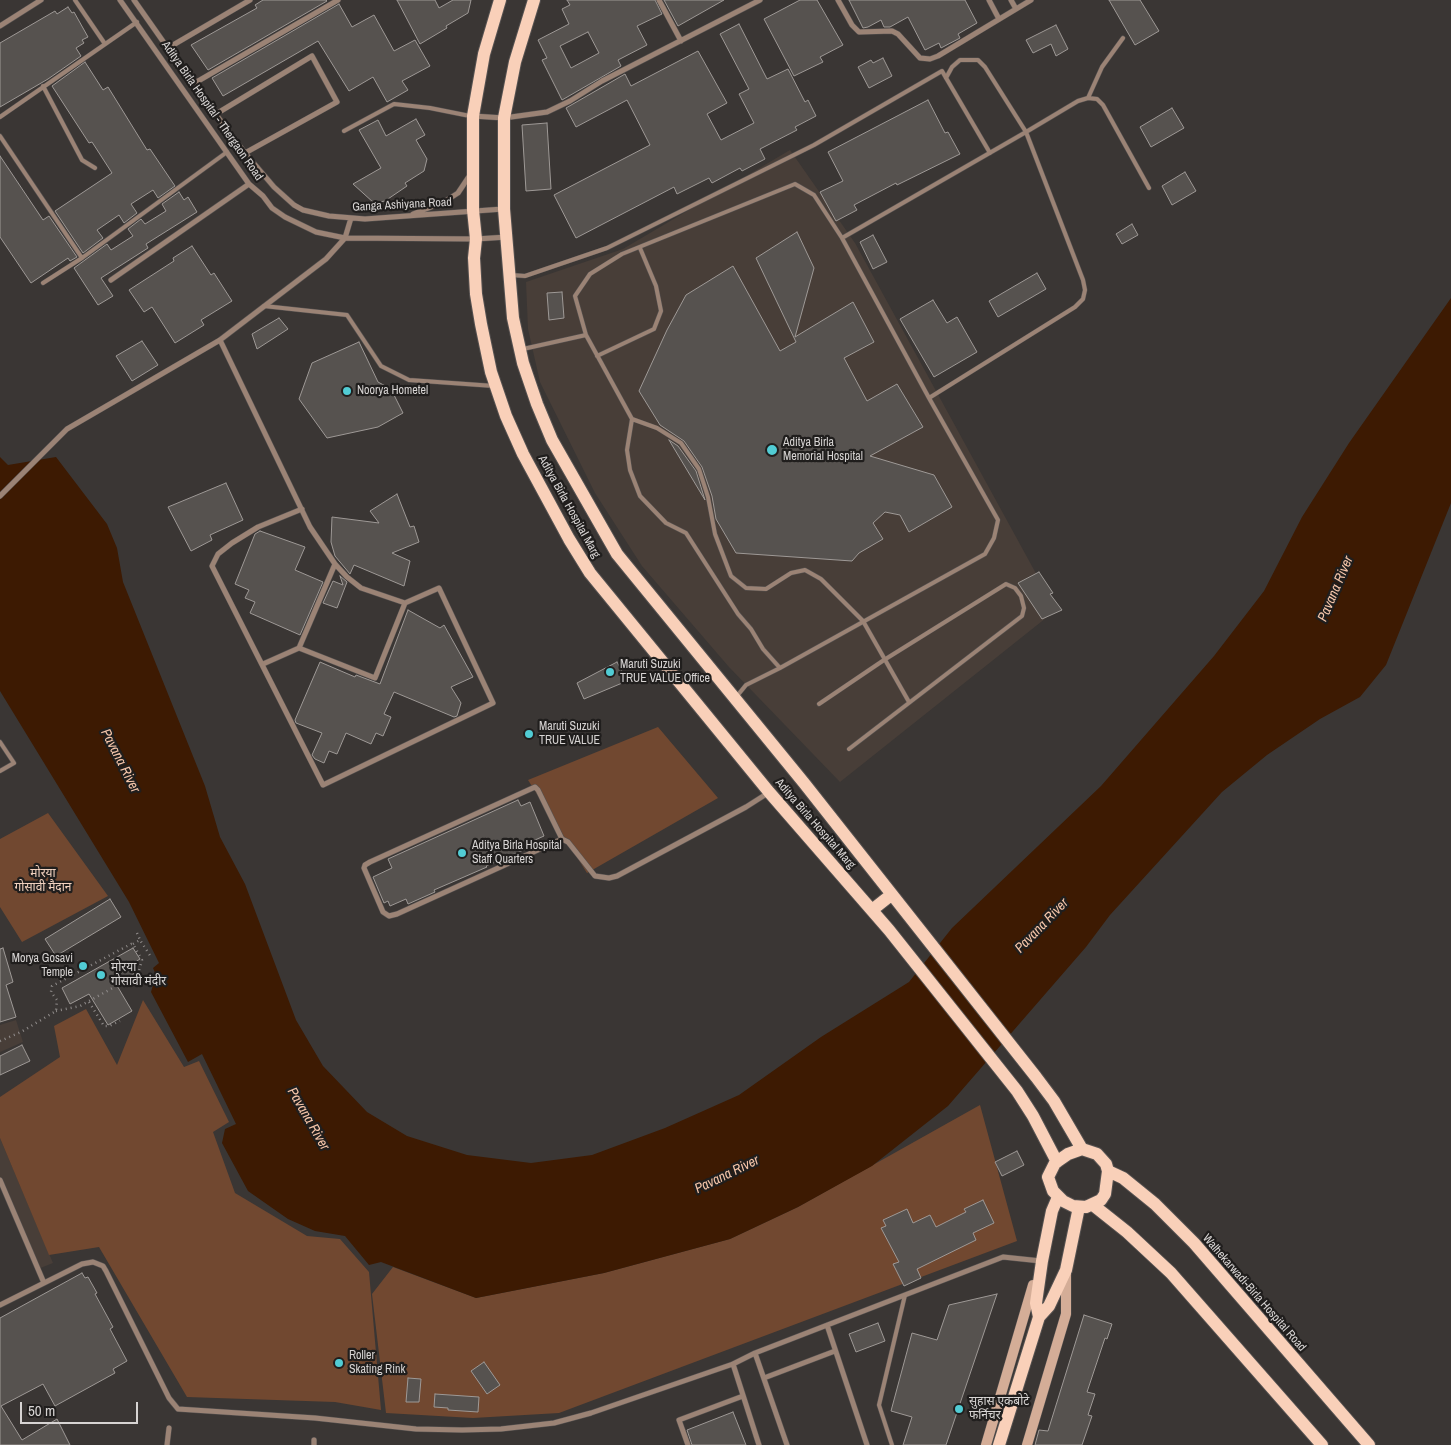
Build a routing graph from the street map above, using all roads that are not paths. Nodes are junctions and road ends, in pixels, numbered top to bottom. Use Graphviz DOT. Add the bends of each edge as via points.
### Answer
graph roads {
  1 [pos="41,0"];
  2 [pos="75,0"];
  3 [pos="120,0"];
  4 [pos="134,0"];
  5 [pos="250,0"];
  6 [pos="338,0"];
  7 [pos="500,0"];
  8 [pos="534,0"];
  9 [pos="659,0"];
  10 [pos="760,0"];
  11 [pos="838,0"];
  12 [pos="989,0"];
  13 [pos="1011,0"];
  14 [pos="1031,0"];
  15 [pos="1016,9"];
  16 [pos="999,19"];
  17 [pos="137,22"];
  18 [pos="0,26"];
  19 [pos="1123,38"];
  20 [pos="681,41"];
  21 [pos="105,44"];
  22 [pos="168,48"];
  23 [pos="946,78"];
  24 [pos="193,84"];
  25 [pos="43,86"];
  26 [pos="1088,98"];
  27 [pos="216,114"];
  28 [pos="472,116"];
  29 [pos="0,117"];
  30 [pos="504,118"];
  31 [pos="344,131"];
  32 [pos="1026,132"];
  33 [pos="0,136"];
  34 [pos="226,152"];
  35 [pos="245,153"];
  36 [pos="990,153"];
  37 [pos="95,168"];
  38 [pos="472,170"];
  39 [pos="249,184"];
  40 [pos="1149,188"];
  41 [pos="504,209"];
  42 [pos="473,210"];
  43 [pos="408,216"];
  44 [pos="351,218"];
  45 [pos="507,237"];
  46 [pos="345,238"];
  47 [pos="842,238"];
  48 [pos="476,239"];
  49 [pos="640,248"];
  50 [pos="82,258"];
  51 [pos="508,274"];
  52 [pos="111,280"];
  53 [pos="43,284"];
  54 [pos="264,306"];
  55 [pos="586,335"];
  56 [pos="220,340"];
  57 [pos="520,349"];
  58 [pos="598,356"];
  59 [pos="496,386"];
  60 [pos="929,398"];
  61 [pos="632,419"];
  62 [pos="0,496"];
  63 [pos="302,510"];
  64 [pos="335,564"];
  65 [pos="405,603"];
  66 [pos="863,621"];
  67 [pos="299,648"];
  68 [pos="884,660"];
  69 [pos="263,664"];
  70 [pos="780,668"];
  71 [pos="736,698"];
  72 [pos="908,702"];
  73 [pos="820,704"];
  74 [pos="0,742"];
  75 [pos="850,749"];
  76 [pos="0,771"];
  77 [pos="768,792"];
  78 [pos="562,839"];
  79 [pos="891,895"];
  80 [pos="872,910"];
  81 [pos="1082,1149"];
  82 [pos="1057,1162"];
  83 [pos="1108,1171"];
  84 [pos="0,1180"];
  85 [pos="1058,1197"];
  86 [pos="1093,1205"];
  87 [pos="1079,1207"];
  88 [pos="1042,1266"];
  89 [pos="1066,1270"];
  90 [pos="44,1283"];
  91 [pos="905,1295"];
  92 [pos="0,1305"];
  93 [pos="1038,1317"];
  94 [pos="827,1325"];
  95 [pos="835,1351"];
  96 [pos="755,1353"];
  97 [pos="733,1364"];
  98 [pos="764,1378"];
  99 [pos="743,1396"];
  100 [pos="170,1428"];
  101 [pos="167,1445"];
  102 [pos="688,1445"];
  103 [pos="760,1445"];
  104 [pos="787,1445"];
  105 [pos="867,1445"];
  106 [pos="892,1445"];
  107 [pos="986,1445"];
  108 [pos="999,1445"];
  109 [pos="1027,1445"];
  110 [pos="1322,1445"];
  111 [pos="1368,1445"];
  1 -- 18 [label="street"];
  2 -- 21 [label="lane"];
  3 -- 17 [label="street, Aditya Birla Hospital - Thergaon Road"];
  4 -- 22 [label="street, Ganga Ashiyana Road"];
  5 -- 22 [label="street"];
  6 -- 24 [label="street"];
  7 -- 28 [label="main road, Aditya Birla Hospital Marg" via="484,54"];
  8 -- 30 [label="main road, Aditya Birla Hospital Marg" via="515,62"];
  9 -- 20 [label="street"];
  10 -- 20 [label="street"];
  11 -- 16 [label="street" via="859,32 892,31 920,58 938,56"];
  12 -- 16 [label="street"];
  13 -- 15 [label="street"];
  14 -- 15 [label="street"];
  15 -- 16 [label="street"];
  17 -- 21 [label="lane"];
  17 -- 34 [label="street, Aditya Birla Hospital - Thergaon Road"];
  19 -- 26 [label="lane" via="1102,67"];
  20 -- 30 [label="street" via="602,80 547,112"];
  21 -- 25 [label="lane"];
  22 -- 24 [label="street, Ganga Ashiyana Road"];
  23 -- 32 [label="lane" via="960,60 978,60 986,67"];
  23 -- 36 [label="lane"];
  23 -- 51 [label="lane" via="942,71 814,145 607,248 525,276"];
  24 -- 27 [label="street, Ganga Ashiyana Road"];
  25 -- 29 [label="lane"];
  25 -- 37 [label="lane" via="82,160"];
  26 -- 32 [label="lane"];
  26 -- 40 [label="lane" via="1097,99 1103,105"];
  27 -- 35 [label="street, Ganga Ashiyana Road"];
  27 -- 35 [label="street" via="312,56 337,102"];
  28 -- 30 [label="street"];
  28 -- 31 [label="lane" via="394,104"];
  28 -- 38 [label="main road, Aditya Birla Hospital Marg"];
  30 -- 41 [label="main road, Aditya Birla Hospital Marg"];
  32 -- 36 [label="lane"];
  32 -- 60 [label="lane" via="1083,280 1083,299"];
  33 -- 50 [label="lane"];
  34 -- 39 [label="street, Aditya Birla Hospital - Thergaon Road"];
  34 -- 50 [label="lane"];
  35 -- 44 [label="street, Ganga Ashiyana Road" via="294,205 329,216"];
  36 -- 47 [label="lane"];
  38 -- 42 [label="main road, Aditya Birla Hospital Marg"];
  38 -- 43 [label="street" via="458,193"];
  39 -- 46 [label="street, Aditya Birla Hospital - Thergaon Road" via="285,217 316,232"];
  39 -- 52 [label="street"];
  41 -- 42 [label="street, Ganga Ashiyana Road"];
  41 -- 45 [label="main road, Aditya Birla Hospital Marg"];
  42 -- 43 [label="street, Ganga Ashiyana Road"];
  42 -- 48 [label="main road, Aditya Birla Hospital Marg"];
  43 -- 44 [label="street, Ganga Ashiyana Road"];
  44 -- 46 [label="street"];
  45 -- 48 [label="street, Aditya Birla Hospital - Thergaon Road"];
  45 -- 51 [label="main road, Aditya Birla Hospital Marg"];
  46 -- 48 [label="street, Aditya Birla Hospital - Thergaon Road"];
  46 -- 54 [label="street" via="326,259"];
  47 -- 49 [label="lane" via="814,195 795,184"];
  47 -- 60 [label="lane"];
  48 -- 59 [label="main road, Aditya Birla Hospital Marg" via="474,258 480,324"];
  49 -- 55 [label="lane" via="622,254 590,274 575,296"];
  49 -- 58 [label="lane" via="656,286 661,311 654,329"];
  50 -- 53 [label="lane"];
  51 -- 57 [label="main road, Aditya Birla Hospital Marg"];
  54 -- 56 [label="street"];
  54 -- 59 [label="lane" via="346,314 381,366 408,380"];
  55 -- 57 [label="lane"];
  55 -- 58 [label="lane"];
  56 -- 62 [label="street" via="68,429"];
  56 -- 63 [label="street"];
  57 -- 71 [label="main road, Aditya Birla Hospital Marg" via="552,440 617,554"];
  58 -- 61 [label="lane"];
  59 -- 77 [label="main road, Aditya Birla Hospital Marg" via="523,454 590,573"];
  60 -- 66 [label="lane" via="998,520 994,538 985,554"];
  61 -- 66 [label="lane" via="657,428 681,443 699,469 715,534 731,576 746,588 766,589 791,573 805,570 821,579"];
  61 -- 70 [label="lane" via="627,450 630,470 640,496 666,523 686,533 738,614"];
  63 -- 64 [label="street"];
  63 -- 69 [label="street" via="258,527 232,543 218,554 212,566"];
  64 -- 65 [label="street" via="361,588"];
  64 -- 67 [label="street"];
  65 -- 67 [label="street" via="375,678"];
  65 -- 69 [label="street" via="440,588 493,703 323,785"];
  66 -- 68 [label="lane"];
  66 -- 70 [label="lane"];
  67 -- 69 [label="street"];
  68 -- 72 [label="lane"];
  68 -- 72 [label="lane" via="1006,584 1021,596 1022,616"];
  68 -- 73 [label="lane"];
  70 -- 71 [label="lane" via="746,685"];
  71 -- 79 [label="main road, Aditya Birla Hospital Marg"];
  72 -- 75 [label="lane"];
  74 -- 76 [label="lane" via="14,763"];
  77 -- 78 [label="street" via="746,807 609,878 595,876"];
  77 -- 80 [label="main road, Aditya Birla Hospital Marg"];
  78 -- 78 [label="street" via="393,916 386,916 383,912 364,868 370,862 535,787"];
  79 -- 80 [label="main road"];
  79 -- 81 [label="main road, Aditya Birla Hospital Marg" via="1036,1077"];
  80 -- 82 [label="main road, Aditya Birla Hospital Marg" via="1017,1091"];
  81 -- 82 [label="main road"];
  81 -- 83 [label="main road" via="1097,1154"];
  82 -- 85 [label="main road" via="1048,1177"];
  83 -- 86 [label="main road" via="1105,1194"];
  83 -- 111 [label="main road, Walhekarwadi-Birla Hospital Road" via="1123,1178 1155,1204 1194,1243"];
  84 -- 90 [label="street"];
  85 -- 87 [label="main road"];
  85 -- 88 [label="main road" via="1052,1211"];
  86 -- 87 [label="main road"];
  86 -- 110 [label="main road" via="1128,1232 1171,1273"];
  87 -- 89 [label="main road"];
  88 -- 91 [label="street" via="1003,1257"];
  88 -- 93 [label="main road" via="1036,1304"];
  88 -- 107 [label="main road" via="1034,1280"];
  89 -- 93 [label="main road" via="1049,1306"];
  89 -- 109 [label="main road" via="1066,1314"];
  90 -- 92 [label="street"];
  90 -- 97 [label="street" via="88,1262 103,1266 169,1398 178,1409 416,1428 501,1429 554,1423 590,1413"];
  91 -- 94 [label="street"];
  91 -- 106 [label="lane" via="879,1405"];
  93 -- 108 [label="main road"];
  94 -- 95 [label="street"];
  94 -- 96 [label="street"];
  95 -- 98 [label="street"];
  95 -- 105 [label="street"];
  96 -- 97 [label="street"];
  96 -- 98 [label="street"];
  97 -- 99 [label="street"];
  98 -- 104 [label="street"];
  99 -- 102 [label="street" via="679,1420"];
  99 -- 103 [label="street"];
  100 -- 101 [label="street"];
}
